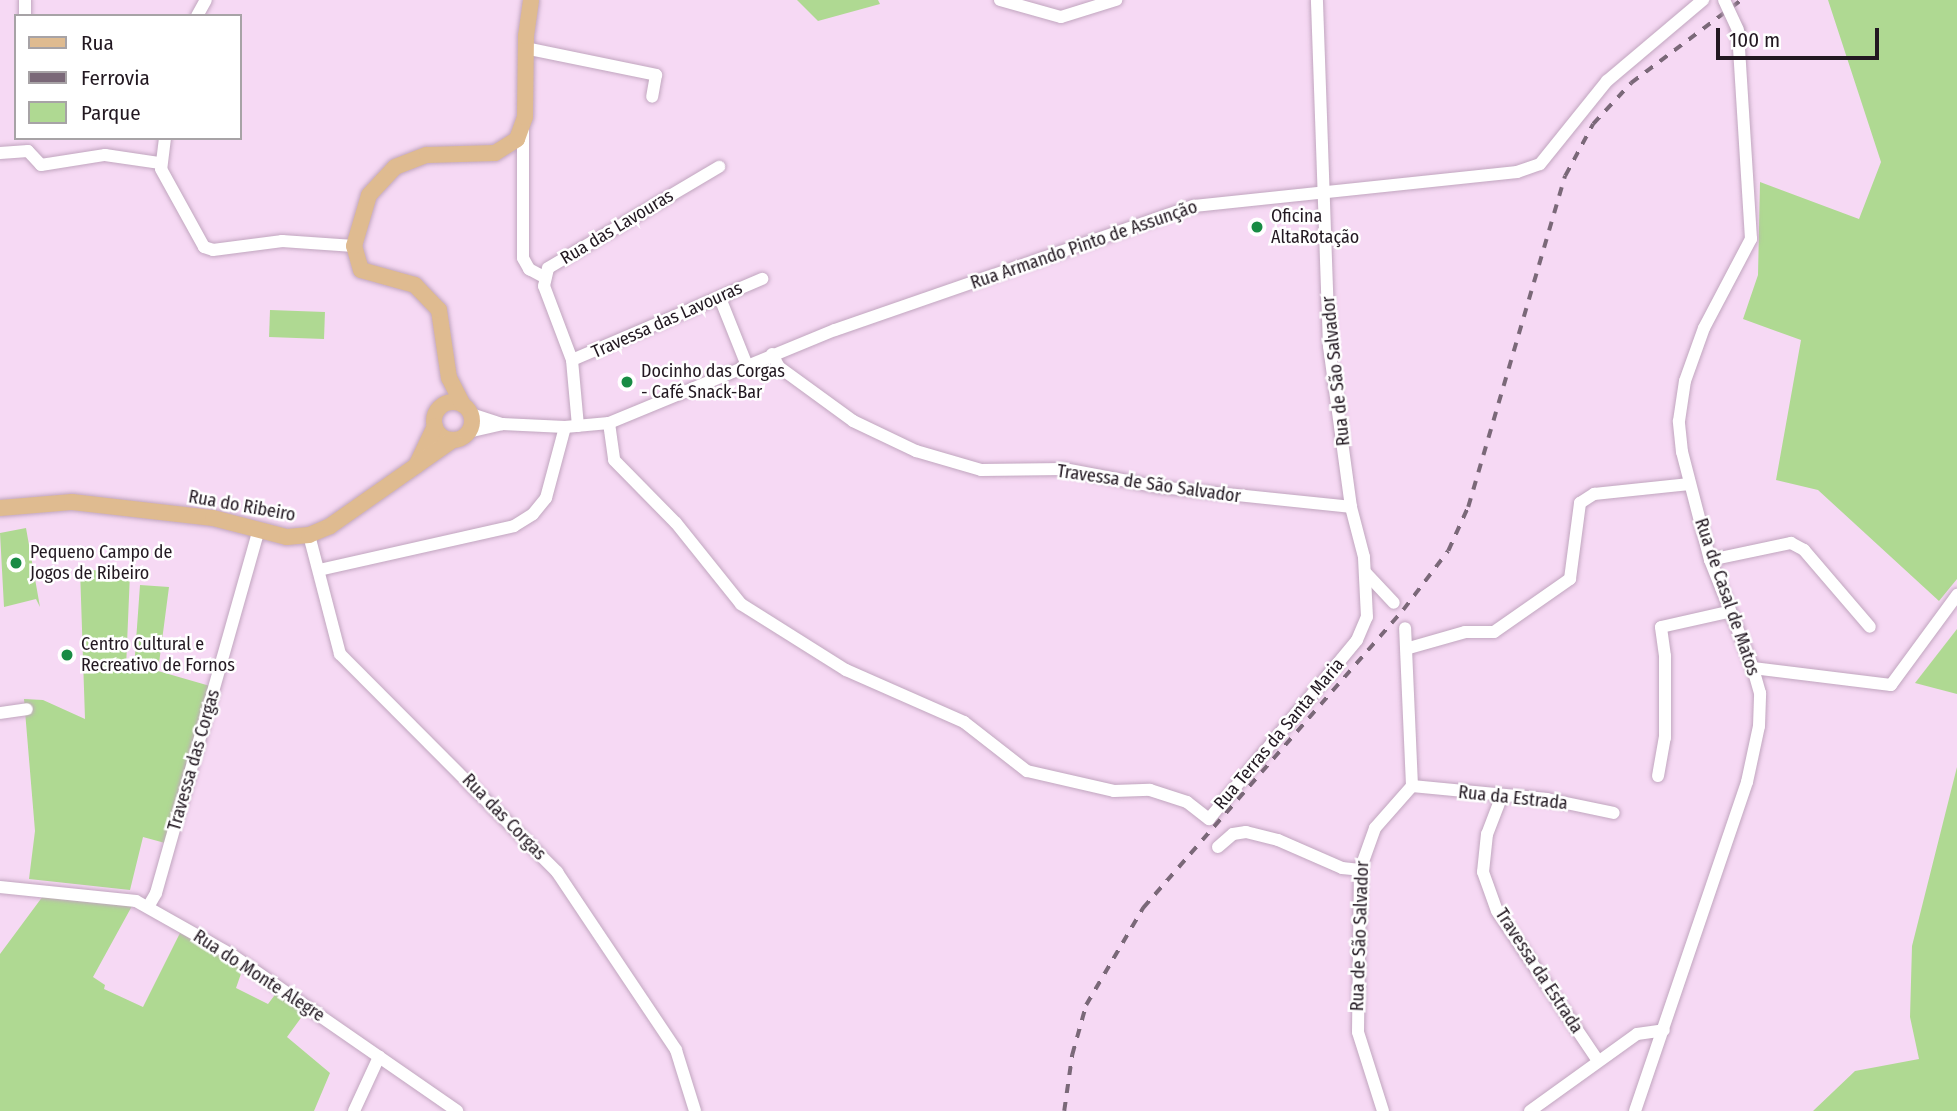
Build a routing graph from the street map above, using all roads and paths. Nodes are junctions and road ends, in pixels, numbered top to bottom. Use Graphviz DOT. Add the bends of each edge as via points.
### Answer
graph roads {
  1 [pos="531,0"];
  2 [pos="1000,0"];
  3 [pos="1116,0"];
  4 [pos="1317,0"];
  5 [pos="1703,0"];
  6 [pos="1724,0"];
  7 [pos="525,48"];
  8 [pos="652,97"];
  9 [pos="523,128"];
  10 [pos="165,140"];
  11 [pos="28,145"];
  12 [pos="0,153"];
  13 [pos="160,163"];
  14 [pos="719,167"];
  15 [pos="1325,189"];
  16 [pos="354,246"];
  17 [pos="544,277"];
  18 [pos="762,279"];
  19 [pos="720,298"];
  20 [pos="772,354"];
  21 [pos="572,360"];
  22 [pos="746,363"];
  23 [pos="449,378"];
  24 [pos="439,408"];
  25 [pos="467,410"];
  26 [pos="609,423"];
  27 [pos="502,424"];
  28 [pos="435,426"];
  29 [pos="572,427"];
  30 [pos="468,432"];
  31 [pos="453,440"];
  32 [pos="416,466"];
  33 [pos="1689,484"];
  34 [pos="1351,507"];
  35 [pos="0,508"];
  36 [pos="259,529"];
  37 [pos="309,535"];
  38 [pos="1710,560"];
  39 [pos="319,570"];
  40 [pos="1365,572"];
  41 [pos="1957,595"];
  42 [pos="1394,603"];
  43 [pos="1728,612"];
  44 [pos="1870,627"];
  45 [pos="1405,628"];
  46 [pos="1409,648"];
  47 [pos="1753,668"];
  48 [pos="27,709"];
  49 [pos="0,713"];
  50 [pos="1657,776"];
  51 [pos="1412,786"];
  52 [pos="1501,798"];
  53 [pos="1614,813"];
  54 [pos="1218,847"];
  55 [pos="1360,870"];
  56 [pos="0,887"];
  57 [pos="148,907"];
  58 [pos="1664,1030"];
  59 [pos="379,1057"];
  60 [pos="1598,1061"];
  61 [pos="354,1111"];
  62 [pos="457,1111"];
  63 [pos="695,1111"];
  64 [pos="1383,1111"];
  65 [pos="1530,1111"];
  66 [pos="1635,1111"];
  1 -- 7 [label="main road"];
  2 -- 3 [label="street" via="1061,17"];
  4 -- 15 [label="street, Rua de São Salvador"];
  5 -- 15 [label="street, Rua Armando Pinto de Assunção" via="1607,80 1540,164 1517,172"];
  6 -- 33 [label="street, Rua de Casal de Matos, bridge" via="1738,30 1751,239 1704,328 1685,381 1679,421"];
  7 -- 8 [label="street" via="656,75"];
  7 -- 9 [label="main road"];
  9 -- 16 [label="main road" via="517,139 495,153 427,155 395,167 369,195"];
  9 -- 17 [label="street" via="523,258 529,269"];
  10 -- 13 [label="street"];
  11 -- 12 [label="street"];
  11 -- 13 [label="street" via="41,165 105,155"];
  13 -- 16 [label="street" via="204,247 213,250 282,241"];
  14 -- 17 [label="street, Rua das Lavouras" via="548,268"];
  15 -- 20 [label="street, Rua Armando Pinto de Assunção" via="1218,201 1170,213"];
  15 -- 34 [label="street, Rua de São Salvador" via="1329,345"];
  16 -- 23 [label="main road" via="360,270 415,285 439,310"];
  17 -- 21 [label="street, Rua das Lavouras"];
  18 -- 19 [label="street, Travessa das Lavouras"];
  19 -- 21 [label="street, Travessa das Lavouras"];
  19 -- 22 [label="street"];
  20 -- 22 [label="street, Rua Armando Pinto de Assunção"];
  20 -- 34 [label="street, Travessa de São Salvador" via="779,366 853,421 916,451 981,470 1064,469 1159,487"];
  21 -- 29 [label="street, Rua das Lavouras"];
  22 -- 26 [label="street, Rua Armando Pinto de Assunção"];
  23 -- 24 [label="main road"];
  23 -- 25 [label="main road"];
  24 -- 25 [label="main road" via="450,402"];
  24 -- 28 [label="main road"];
  25 -- 27 [label="street, Rua Armando Pinto de Assunção"];
  25 -- 30 [label="main road"];
  26 -- 29 [label="street, Rua Armando Pinto de Assunção"];
  26 -- 40 [label="street, Rua Terras da Santa Maria" via="614,460 676,523 741,604 846,670 964,722 1027,771 1114,791 1150,790 1187,802 1209,819 1357,640 1367,618"];
  27 -- 29 [label="street, Rua Armando Pinto de Assunção"];
  27 -- 30 [label="street, Rua Armando Pinto de Assunção"];
  28 -- 31 [label="main road" via="441,436"];
  28 -- 32 [label="main road, Rua do Ribeiro"];
  29 -- 39 [label="street" via="546,498 514,526"];
  30 -- 31 [label="main road"];
  31 -- 32 [label="main road, Rua do Ribeiro"];
  32 -- 37 [label="main road, Rua do Ribeiro" via="330,526"];
  33 -- 38 [label="street, Rua de Casal de Matos"];
  33 -- 46 [label="street" via="1594,494 1580,503 1570,579 1494,632 1465,632"];
  34 -- 40 [label="street, Rua de São Salvador"];
  35 -- 36 [label="main road, Rua do Ribeiro" via="72,502 213,518"];
  36 -- 37 [label="main road, Rua do Ribeiro" via="287,537"];
  36 -- 57 [label="street, Travessa das Corgas" via="156,893"];
  37 -- 39 [label="street, Rua das Corgas"];
  38 -- 43 [label="street, Rua de Casal de Matos"];
  38 -- 44 [label="street" via="1791,543 1804,550"];
  39 -- 63 [label="street, Rua das Corgas" via="340,653 556,873 676,1050"];
  40 -- 42 [label="street"];
  41 -- 47 [label="street" via="1891,685"];
  43 -- 47 [label="street, Rua de Casal de Matos"];
  43 -- 50 [label="street" via="1661,627 1665,738"];
  45 -- 46 [label="street"];
  46 -- 51 [label="street"];
  47 -- 58 [label="street, Rua de Casal de Matos" via="1760,693 1754,760"];
  48 -- 49 [label="street"];
  51 -- 52 [label="street, Rua da Estrada"];
  51 -- 55 [label="street, Rua de São Salvador" via="1376,828"];
  52 -- 53 [label="street, Rua da Estrada" via="1548,799"];
  52 -- 60 [label="street, Travessa da Estrada" via="1487,834 1483,872 1497,911"];
  54 -- 55 [label="street, Rua Terras da Santa Maria" via="1233,834 1246,832 1278,840 1342,868"];
  55 -- 64 [label="street, Rua de São Salvador" via="1358,1032"];
  56 -- 57 [label="street, Rua do Monte Alegre" via="131,900"];
  57 -- 59 [label="street, Rua do Monte Alegre" via="232,955"];
  58 -- 60 [label="street" via="1637,1034"];
  58 -- 66 [label="street, Rua de Casal de Matos"];
  59 -- 61 [label="street"];
  59 -- 62 [label="street, Rua do Monte Alegre"];
  60 -- 65 [label="street"];
}
